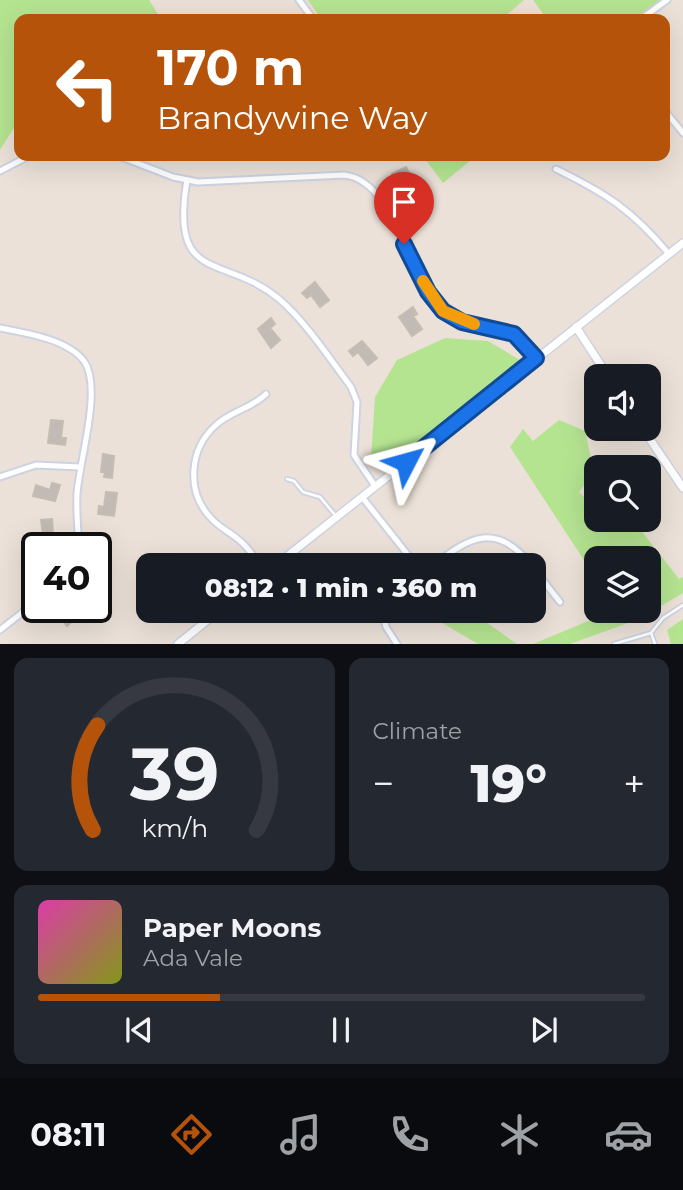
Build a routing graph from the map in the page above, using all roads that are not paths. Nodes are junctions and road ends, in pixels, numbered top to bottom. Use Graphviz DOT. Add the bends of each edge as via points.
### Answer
graph roads {
  1 [pos="667,0"];
  2 [pos="648,14"];
  3 [pos="670,117"];
  4 [pos="683,133"];
  5 [pos="19,161"];
  6 [pos="133,161"];
  7 [pos="556,169"];
  8 [pos="0,171"];
  9 [pos="187,180"];
  10 [pos="683,243"];
  11 [pos="669,254"];
  12 [pos="576,327"];
  13 [pos="0,328"];
  14 [pos="536,358"];
  15 [pos="600,364"];
  16 [pos="266,394"];
  17 [pos="651,441"];
  18 [pos="80,467"];
  19 [pos="0,477"];
  20 [pos="286,479"];
  21 [pos="375,486"];
  22 [pos="683,488"];
  23 [pos="362,497"];
  24 [pos="336,517"];
  25 [pos="78,532"];
  26 [pos="250,553"];
  27 [pos="291,553"];
  28 [pos="406,553"];
  29 [pos="450,553"];
  30 [pos="519,553"];
  31 [pos="546,584"];
  32 [pos="560,602"];
  33 [pos="683,605"];
  34 [pos="21,614"];
  35 [pos="204,623"];
  36 [pos="385,623"];
  37 [pos="0,630"];
  38 [pos="651,633"];
  39 [pos="178,644"];
  40 [pos="397,644"];
  41 [pos="614,644"];
  42 [pos="655,644"];
  1 -- 2 [label="street"];
  3 -- 4 [label="street"];
  5 -- 8 [label="street"];
  6 -- 9 [label="street"];
  7 -- 11 [label="street" via="630,211"];
  9 -- 14 [label="street" via="229,183 344,175 361,179 380,196 439,307 462,322 514,334"];
  9 -- 21 [label="street" via="183,226 194,251 210,266 280,300 351,387 357,402 354,455"];
  10 -- 11 [label="street"];
  11 -- 12 [label="street"];
  12 -- 14 [label="street"];
  12 -- 15 [label="street"];
  13 -- 18 [label="street" via="66,347 88,368 92,388"];
  14 -- 21 [label="street"];
  16 -- 26 [label="street" via="211,430 198,450 194,469 196,491 207,514"];
  17 -- 22 [label="street"];
  18 -- 19 [label="street" via="36,465"];
  18 -- 25 [label="street"];
  20 -- 24 [label="lane" via="303,492 320,497"];
  21 -- 23 [label="street"];
  23 -- 24 [label="street"];
  23 -- 28 [label="street"];
  24 -- 27 [label="street"];
  29 -- 30 [label="street" via="468,540 488,538"];
  31 -- 32 [label="street"];
  33 -- 38 [label="lane"];
  34 -- 37 [label="street"];
  35 -- 39 [label="street"];
  36 -- 40 [label="street"];
  38 -- 41 [label="lane"];
  38 -- 42 [label="lane"];
}
